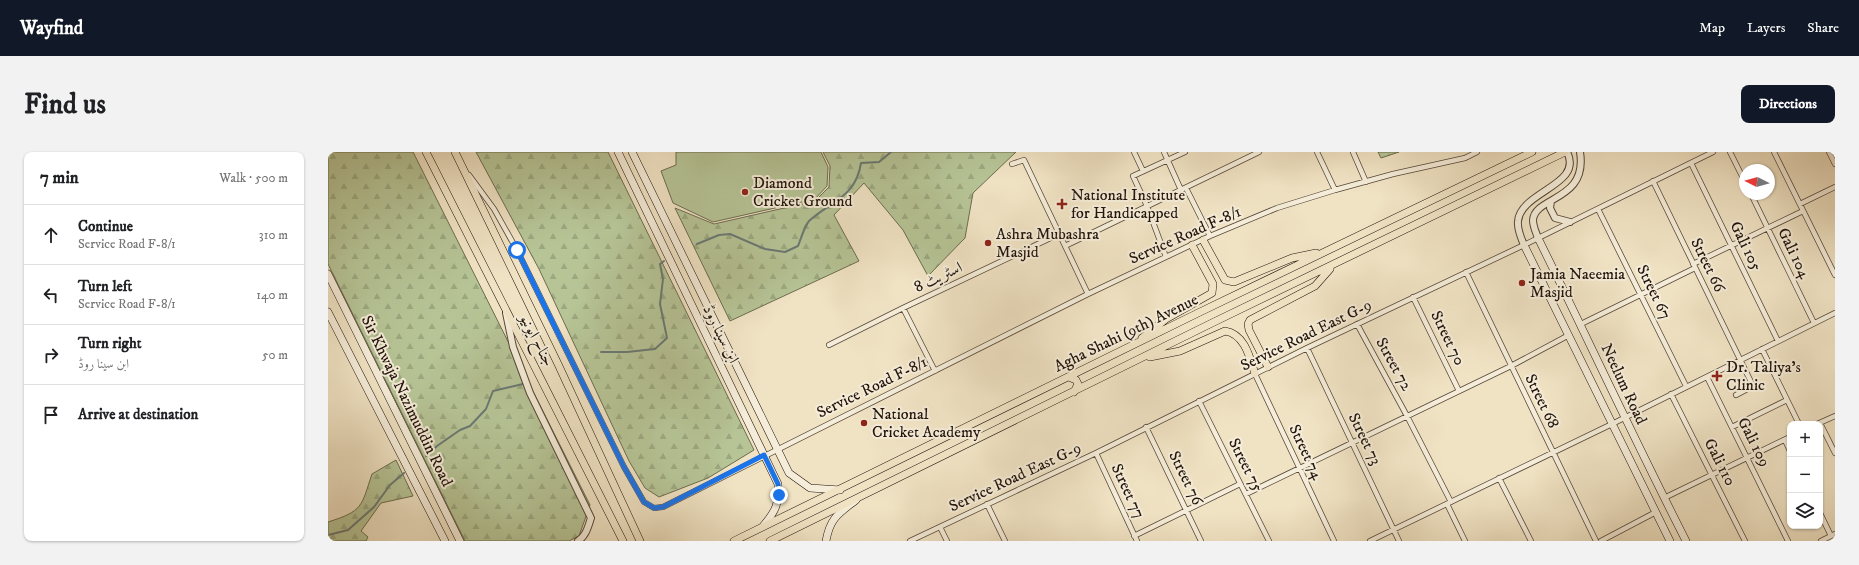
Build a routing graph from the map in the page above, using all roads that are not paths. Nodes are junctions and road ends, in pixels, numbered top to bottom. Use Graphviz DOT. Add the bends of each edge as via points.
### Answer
graph roads {
  1 [pos="426,152"];
  2 [pos="455,152"];
  3 [pos="618,152"];
  4 [pos="632,152"];
  5 [pos="1134,152"];
  6 [pos="1164,152"];
  7 [pos="1185,152"];
  8 [pos="1259,152"];
  9 [pos="1317,152"];
  10 [pos="1353,152"];
  11 [pos="1477,152"];
  12 [pos="1532,152"];
  13 [pos="1580,152"];
  14 [pos="1713,152"];
  15 [pos="1730,152"];
  16 [pos="1774,152"];
  17 [pos="1829,152"];
  18 [pos="1567,153"];
  19 [pos="459,160"];
  20 [pos="1168,160"];
  21 [pos="1691,163"];
  22 [pos="1012,164"];
  23 [pos="1835,164"];
  24 [pos="1739,170"];
  25 [pos="1143,171"];
  26 [pos="1653,181"];
  27 [pos="1366,182"];
  28 [pos="1835,187"];
  29 [pos="1186,188"];
  30 [pos="1181,190"];
  31 [pos="1335,190"];
  32 [pos="1754,200"];
  33 [pos="1551,201"];
  34 [pos="1800,204"];
  35 [pos="1147,206"];
  36 [pos="1598,209"];
  37 [pos="1803,211"];
  38 [pos="1570,222"];
  39 [pos="1768,228"];
  40 [pos="1059,234"];
  41 [pos="1207,238"];
  42 [pos="1538,238"];
  43 [pos="1192,245"];
  44 [pos="1524,245"];
  45 [pos="1066,246"];
  46 [pos="1731,246"];
  47 [pos="1326,251"];
  48 [pos="1166,257"];
  49 [pos="1333,266"];
  50 [pos="1694,266"];
  51 [pos="1466,272"];
  52 [pos="1834,272"];
  53 [pos="328,274"];
  54 [pos="1088,294"];
  55 [pos="1641,294"];
  56 [pos="1413,296"];
  57 [pos="504,306"];
  58 [pos="903,308"];
  59 [pos="328,313"];
  60 [pos="1835,313"];
  61 [pos="1814,323"];
  62 [pos="1357,324"];
  63 [pos="1580,324"];
  64 [pos="1568,335"];
  65 [pos="1778,341"];
  66 [pos="829,345"];
  67 [pos="1133,346"];
  68 [pos="1307,348"];
  69 [pos="1762,349"];
  70 [pos="1140,358"];
  71 [pos="1740,360"];
  72 [pos="1511,366"];
  73 [pos="1268,367"];
  74 [pos="935,371"];
  75 [pos="1255,374"];
  76 [pos="1706,377"];
  77 [pos="1069,378"];
  78 [pos="1686,386"];
  79 [pos="1458,391"];
  80 [pos="1074,392"];
  81 [pos="1671,394"];
  82 [pos="1736,395"];
  83 [pos="1787,400"];
  84 [pos="1199,401"];
  85 [pos="1407,416"];
  86 [pos="1835,416"];
  87 [pos="1624,418"];
  88 [pos="1798,421"];
  89 [pos="1823,421"];
  90 [pos="1612,424"];
  91 [pos="1146,427"];
  92 [pos="1732,427"];
  93 [pos="1823,430"];
  94 [pos="1787,438"];
  95 [pos="1784,440"];
  96 [pos="1352,443"];
  97 [pos="1787,446"];
  98 [pos="777,449"];
  99 [pos="1553,452"];
  100 [pos="1096,453"];
  101 [pos="1835,453"];
  102 [pos="764,455"];
  103 [pos="1747,458"];
  104 [pos="1300,469"];
  105 [pos="1712,475"];
  106 [pos="1499,478"];
  107 [pos="1240,484"];
  108 [pos="841,490"];
  109 [pos="1246,494"];
  110 [pos="859,498"];
  111 [pos="1664,498"];
  112 [pos="1449,503"];
  113 [pos="987,504"];
  114 [pos="1187,511"];
  115 [pos="1656,512"];
  116 [pos="1823,518"];
  117 [pos="940,527"];
  118 [pos="762,528"];
  119 [pos="1393,529"];
  120 [pos="1833,535"];
  121 [pos="1134,536"];
  122 [pos="580,540"];
  123 [pos="445,541"];
  124 [pos="460,541"];
  125 [pos="623,541"];
  126 [pos="640,541"];
  127 [pos="734,541"];
  128 [pos="770,541"];
  129 [pos="826,541"];
  130 [pos="910,541"];
  131 [pos="947,541"];
  132 [pos="1005,541"];
  133 [pos="1137,541"];
  134 [pos="1201,541"];
  135 [pos="1269,541"];
  136 [pos="1334,541"];
  137 [pos="1370,541"];
  138 [pos="1399,541"];
  139 [pos="1466,541"];
  140 [pos="1531,541"];
  141 [pos="1596,541"];
  142 [pos="1601,541"];
  143 [pos="1670,541"];
  144 [pos="1686,541"];
  145 [pos="1745,541"];
  146 [pos="1788,541"];
  147 [pos="1821,541"];
  1 -- 57 [label="main road, جناح ایونیو"];
  2 -- 19 [label="main road, جناح ایونیو"];
  3 -- 102 [label="main road, ابن سینا روڈ"];
  4 -- 98 [label="main road, ابن سینا روڈ"];
  5 -- 25 [label="street"];
  6 -- 20 [label="street"];
  7 -- 20 [label="street"];
  8 -- 29 [label="street"];
  9 -- 31 [label="street"];
  10 -- 27 [label="street"];
  11 -- 27 [label="street, Service Road F-8/1" via="1466,158"];
  12 -- 47 [label="main road, Agha Shahi (9th) Avenue"];
  13 -- 33 [label="street" via="1582,165 1578,178 1571,187"];
  14 -- 21 [label="street, Service Road East G-9"];
  15 -- 24 [label="street"];
  16 -- 34 [label="street"];
  17 -- 23 [label="street"];
  18 -- 44 [label="street" via="1569,169 1563,179 1531,200 1520,212 1518,222"];
  18 -- 49 [label="main road, Agha Shahi (9th) Avenue"];
  19 -- 102 [label="street, Service Road F-8/1" via="494,209 517,250 624,467 644,502 654,508 663,507"];
  19 -- 126 [label="main road, جناح ایونیو"];
  20 -- 25 [label="street"];
  20 -- 30 [label="street"];
  21 -- 26 [label="street, Service Road East G-9"];
  21 -- 46 [label="street, Gali 105"];
  22 -- 40 [label="street" via="1024,160"];
  25 -- 35 [label="street" via="1133,176"];
  26 -- 36 [label="street, Service Road East G-9"];
  26 -- 50 [label="street, Street 66"];
  27 -- 31 [label="street, Service Road F-8/1"];
  28 -- 34 [label="street"];
  29 -- 30 [label="street"];
  29 -- 41 [label="street"];
  30 -- 35 [label="street"];
  31 -- 41 [label="street, Service Road F-8/1" via="1277,208"];
  32 -- 39 [label="street, Gali 104"];
  33 -- 38 [label="street" via="1550,208 1555,218"];
  33 -- 42 [label="street" via="1537,212 1533,219"];
  34 -- 37 [label="street"];
  35 -- 45 [label="street"];
  35 -- 48 [label="street"];
  36 -- 38 [label="street, Service Road East G-9"];
  36 -- 55 [label="street, Street 67"];
  37 -- 39 [label="street"];
  37 -- 52 [label="street"];
  38 -- 42 [label="street, Service Road East G-9"];
  39 -- 46 [label="street"];
  39 -- 61 [label="street, Gali 104"];
  40 -- 45 [label="street"];
  40 -- 58 [label="street, اسٹریٹ 8"];
  41 -- 43 [label="street, Service Road F-8/1"];
  41 -- 47 [label="main road" via="1229,282 1292,258"];
  42 -- 44 [label="street, Service Road East G-9"];
  42 -- 63 [label="main road, Neelum Road"];
  43 -- 48 [label="street, Service Road F-8/1"];
  43 -- 67 [label="main road" via="1213,284 1212,293 1166,319"];
  44 -- 51 [label="street, Service Road East G-9"];
  44 -- 64 [label="main road, Neelum Road"];
  45 -- 54 [label="street"];
  46 -- 50 [label="street"];
  46 -- 65 [label="street, Gali 105"];
  47 -- 67 [label="main road, Agha Shahi (9th) Avenue"];
  48 -- 54 [label="street, Service Road F-8/1"];
  49 -- 70 [label="main road, Agha Shahi (9th) Avenue"];
  49 -- 73 [label="main road" via="1315,286 1250,320 1249,330"];
  50 -- 55 [label="street"];
  50 -- 71 [label="street, Street 66"];
  51 -- 56 [label="street, Service Road East G-9"];
  51 -- 72 [label="street, Street 68"];
  53 -- 124 [label="main road, Sir Khwaja Nazimuddin Road"];
  54 -- 74 [label="street, Service Road F-8/1"];
  55 -- 63 [label="street"];
  55 -- 78 [label="street, Street 67"];
  56 -- 62 [label="street, Service Road East G-9"];
  56 -- 79 [label="street, Street 70"];
  57 -- 122 [label="street" via="513,347 530,393 591,518 588,530"];
  57 -- 125 [label="main road, جناح ایونیو"];
  58 -- 66 [label="street, اسٹریٹ 8"];
  58 -- 74 [label="street"];
  59 -- 123 [label="main road, Sir Khwaja Nazimuddin Road"];
  60 -- 61 [label="street"];
  61 -- 65 [label="street"];
  62 -- 68 [label="street, Service Road East G-9"];
  62 -- 85 [label="street, Street 72"];
  63 -- 87 [label="main road, Neelum Road"];
  64 -- 72 [label="street"];
  64 -- 90 [label="main road, Neelum Road"];
  65 -- 69 [label="street"];
  67 -- 77 [label="main road, Agha Shahi (9th) Avenue"];
  68 -- 73 [label="street, Service Road East G-9"];
  68 -- 96 [label="street, Street 73"];
  69 -- 71 [label="street"];
  69 -- 83 [label="street"];
  70 -- 75 [label="main road" via="1180,351 1225,331 1236,335 1243,343"];
  70 -- 80 [label="main road, Agha Shahi (9th) Avenue"];
  71 -- 76 [label="street"];
  71 -- 82 [label="street, Street 66" via="1753,386"];
  72 -- 79 [label="street"];
  72 -- 99 [label="street, Street 68"];
  73 -- 75 [label="street, Service Road East G-9"];
  74 -- 98 [label="street, Service Road F-8/1"];
  75 -- 84 [label="street, Service Road East G-9"];
  75 -- 104 [label="street, Street 74"];
  76 -- 78 [label="street"];
  76 -- 92 [label="street, Gali 109"];
  77 -- 80 [label="main road" via="1076,380 1078,384"];
  77 -- 108 [label="main road, Agha Shahi (9th) Avenue"];
  78 -- 81 [label="street"];
  79 -- 85 [label="street"];
  80 -- 110 [label="main road, Agha Shahi (9th) Avenue"];
  81 -- 87 [label="street"];
  81 -- 105 [label="street, Gali 110"];
  83 -- 88 [label="street"];
  83 -- 92 [label="street"];
  84 -- 91 [label="street, Service Road East G-9"];
  84 -- 107 [label="street, Street 75"];
  85 -- 96 [label="street"];
  85 -- 112 [label="street, Street 72"];
  86 -- 89 [label="street"];
  87 -- 90 [label="street"];
  87 -- 111 [label="main road, Neelum Road"];
  90 -- 99 [label="street"];
  90 -- 115 [label="main road, Neelum Road"];
  91 -- 100 [label="street, Service Road East G-9"];
  91 -- 114 [label="street, Street 76"];
  92 -- 103 [label="street, Gali 109"];
  93 -- 101 [label="street"];
  94 -- 95 [label="street"];
  95 -- 97 [label="street"];
  95 -- 103 [label="street"];
  96 -- 104 [label="street"];
  96 -- 119 [label="street, Street 73"];
  98 -- 102 [label="street, Service Road F-8/1"];
  98 -- 108 [label="main road, ابن سینا روڈ" via="789,473 804,485 821,490"];
  99 -- 106 [label="street"];
  99 -- 141 [label="street, Street 68"];
  100 -- 113 [label="street, Service Road East G-9"];
  100 -- 121 [label="street, Street 77"];
  102 -- 118 [label="main road, ابن سینا روڈ" via="778,484 779,495 774,514"];
  103 -- 105 [label="street"];
  103 -- 146 [label="street, Gali 109"];
  104 -- 109 [label="street"];
  104 -- 136 [label="street, Street 74"];
  105 -- 111 [label="street"];
  105 -- 145 [label="street, Gali 110"];
  106 -- 112 [label="street"];
  106 -- 140 [label="street"];
  107 -- 109 [label="street, Street 75"];
  107 -- 114 [label="street"];
  108 -- 118 [label="main road, Agha Shahi (9th) Avenue"];
  109 -- 135 [label="street, Street 75"];
  110 -- 128 [label="main road, Agha Shahi (9th) Avenue"];
  110 -- 129 [label="main road" via="829,526"];
  111 -- 144 [label="main road, Neelum Road"];
  112 -- 119 [label="street"];
  112 -- 139 [label="street, Street 72"];
  113 -- 117 [label="street, Service Road East G-9"];
  113 -- 132 [label="street"];
  114 -- 121 [label="street"];
  114 -- 134 [label="street, Street 76"];
  115 -- 142 [label="street"];
  115 -- 143 [label="main road, Neelum Road"];
  116 -- 120 [label="street"];
  117 -- 130 [label="street, Service Road East G-9"];
  117 -- 131 [label="street"];
  118 -- 127 [label="main road, Agha Shahi (9th) Avenue"];
  119 -- 137 [label="street"];
  119 -- 138 [label="street, Street 73"];
  120 -- 147 [label="street"];
  121 -- 133 [label="street, Street 77"];
}
